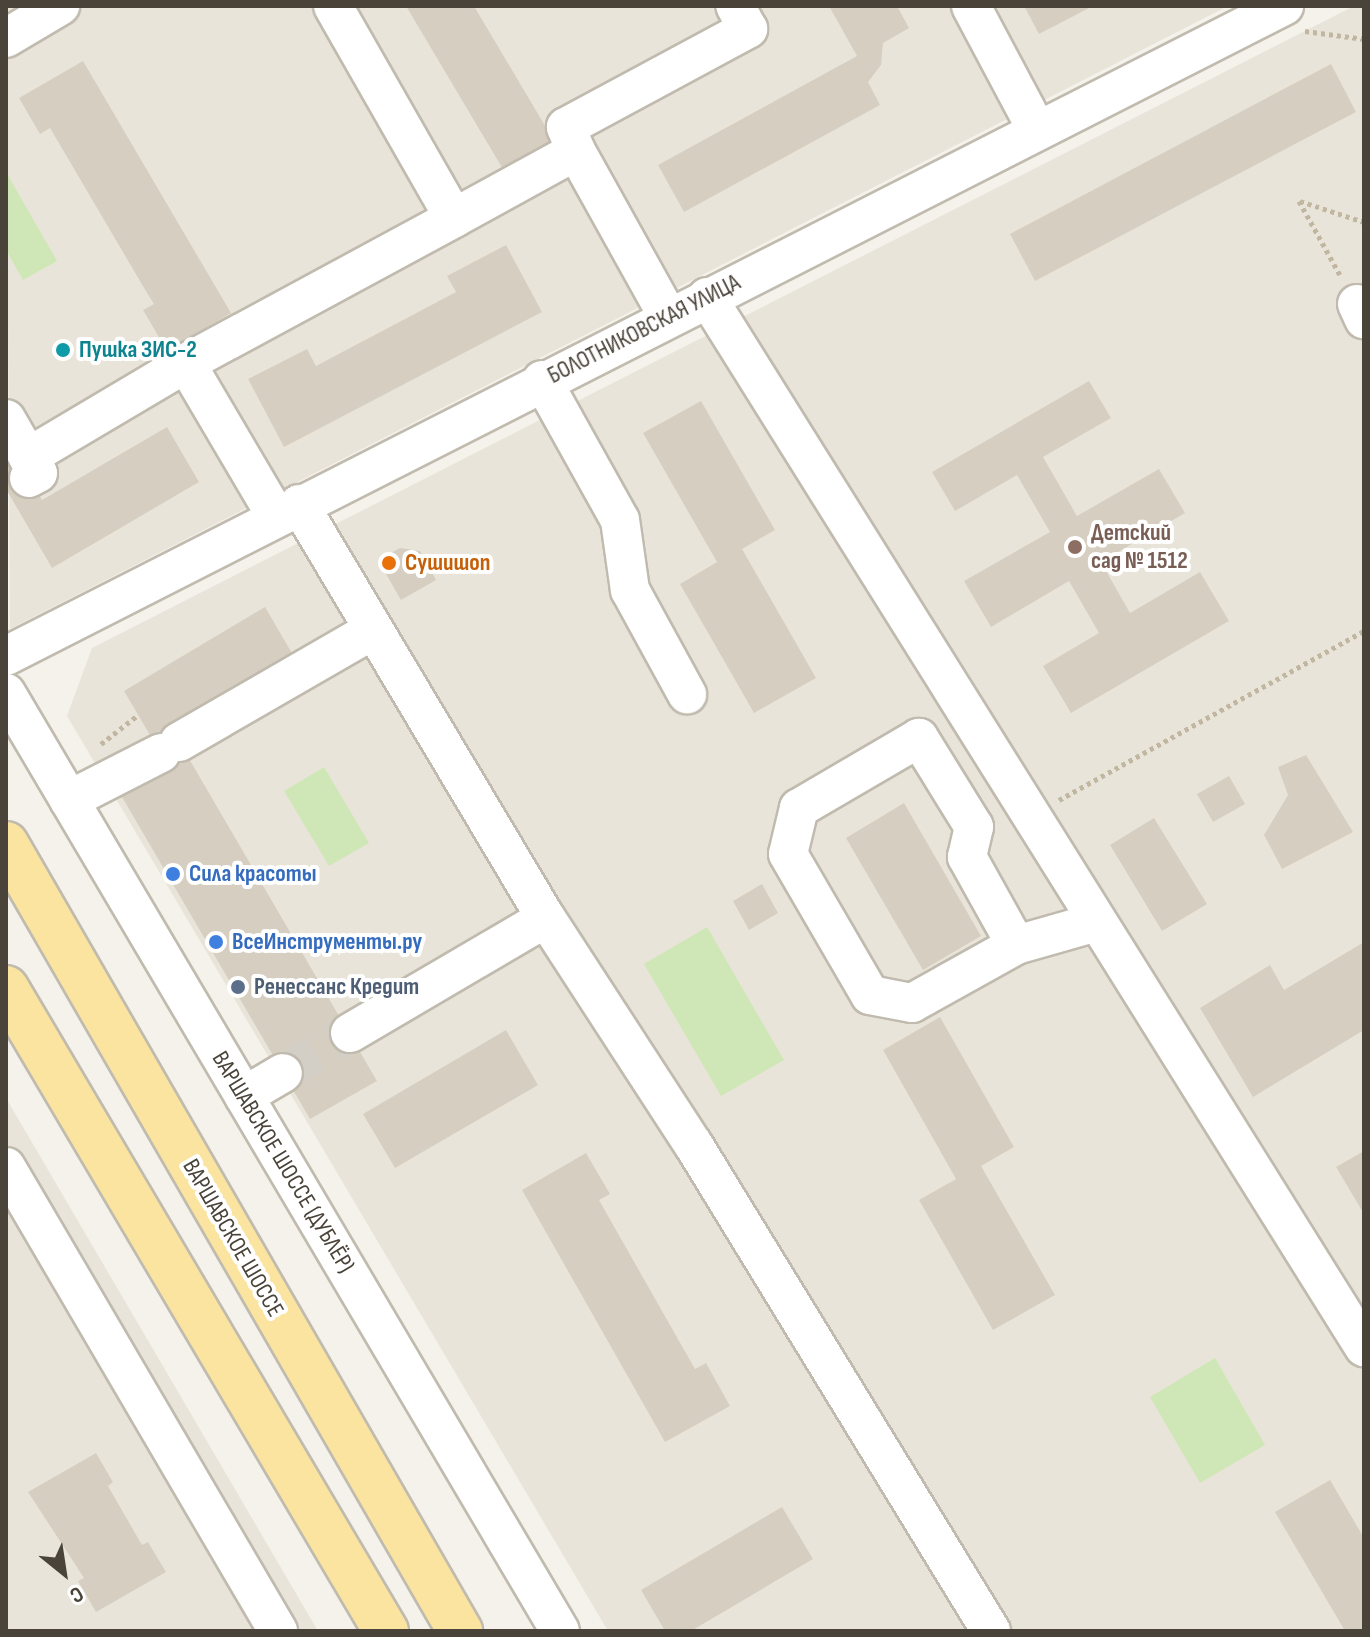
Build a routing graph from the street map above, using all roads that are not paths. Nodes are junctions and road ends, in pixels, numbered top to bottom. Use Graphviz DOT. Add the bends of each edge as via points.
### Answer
graph roads {
  1 [pos="60,6"];
  2 [pos="333,6"];
  3 [pos="735,6"];
  4 [pos="971,6"];
  5 [pos="1284,6"];
  6 [pos="1225,19"];
  7 [pos="6,38"];
  8 [pos="1037,130"];
  9 [pos="576,151"];
  10 [pos="454,218"];
  11 [pos="707,297"];
  12 [pos="668,316"];
  13 [pos="186,363"];
  14 [pos="542,380"];
  15 [pos="6,419"];
  16 [pos="287,510"];
  17 [pos="371,631"];
  18 [pos="6,656"];
  19 [pos="6,693"];
  20 [pos="687,694"];
  21 [pos="69,800"];
  22 [pos="6,844"];
  23 [pos="546,918"];
  24 [pos="1097,922"];
  25 [pos="1016,945"];
  26 [pos="6,988"];
  27 [pos="350,1033"];
  28 [pos="283,1073"];
  29 [pos="244,1096"];
  30 [pos="6,1167"];
  31 [pos="1364,1347"];
  32 [pos="278,1631"];
  33 [pos="386,1631"];
  34 [pos="460,1631"];
  35 [pos="560,1631"];
  36 [pos="991,1631"];
  1 -- 7 [label="street"];
  2 -- 10 [label="street"];
  3 -- 9 [label="street" via="748,29 566,127"];
  4 -- 8 [label="street"];
  5 -- 6 [label="street, БОЛОТНИКОВСКАЯ УЛИЦА"];
  6 -- 8 [label="street, БОЛОТНИКОВСКАЯ УЛИЦА"];
  8 -- 11 [label="street, БОЛОТНИКОВСКАЯ УЛИЦА"];
  9 -- 10 [label="street"];
  9 -- 12 [label="street"];
  10 -- 13 [label="street"];
  11 -- 12 [label="street, БОЛОТНИКОВСКАЯ УЛИЦА"];
  11 -- 24 [label="street"];
  12 -- 14 [label="street, БОЛОТНИКОВСКАЯ УЛИЦА"];
  13 -- 15 [label="street" via="28,467"];
  13 -- 16 [label="street"];
  14 -- 16 [label="street, БОЛОТНИКОВСКАЯ УЛИЦА"];
  14 -- 20 [label="street" via="620,520 630,590"];
  16 -- 17 [label="street"];
  16 -- 18 [label="street, БОЛОТНИКОВСКАЯ УЛИЦА"];
  17 -- 21 [label="street"];
  17 -- 23 [label="street"];
  19 -- 21 [label="street, ВАРШАВСКОЕ ШОССЕ (ДУБЛЁР)"];
  21 -- 29 [label="street, ВАРШАВСКОЕ ШОССЕ (ДУБЛЁР)"];
  22 -- 34 [label="main road, ВАРШАВСКОЕ ШОССЕ"];
  23 -- 27 [label="street"];
  23 -- 36 [label="street" via="693,1144"];
  24 -- 25 [label="street"];
  24 -- 31 [label="street"];
  25 -- 25 [label="street" via="912,1003 870,995 788,854 799,808 919,738 974,827 967,857"];
  26 -- 33 [label="main road"];
  28 -- 29 [label="street"];
  29 -- 35 [label="street, ВАРШАВСКОЕ ШОССЕ (ДУБЛЁР)"];
  30 -- 32 [label="street"];
}
